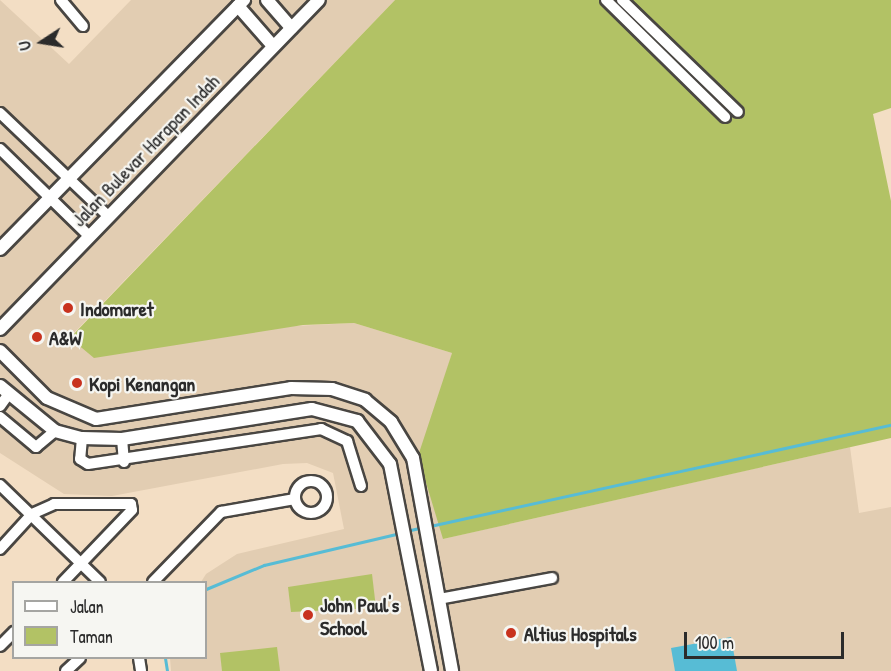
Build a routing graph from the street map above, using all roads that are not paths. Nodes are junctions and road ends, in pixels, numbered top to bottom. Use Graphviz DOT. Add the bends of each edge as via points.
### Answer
graph roads {
  1 [pos="267,0"];
  2 [pos="319,0"];
  3 [pos="606,0"];
  4 [pos="622,0"];
  5 [pos="67,2"];
  6 [pos="241,3"];
  7 [pos="83,26"];
  8 [pos="291,28"];
  9 [pos="273,46"];
  10 [pos="738,112"];
  11 [pos="0,113"];
  12 [pos="725,117"];
  13 [pos="0,149"];
  14 [pos="69,178"];
  15 [pos="51,197"];
  16 [pos="108,216"];
  17 [pos="89,236"];
  18 [pos="0,249"];
  19 [pos="0,329"];
  20 [pos="0,351"];
  21 [pos="4,390"];
  22 [pos="0,406"];
  23 [pos="286,410"];
  24 [pos="0,417"];
  25 [pos="357,421"];
  26 [pos="290,430"];
  27 [pos="55,431"];
  28 [pos="82,438"];
  29 [pos="344,438"];
  30 [pos="122,439"];
  31 [pos="124,462"];
  32 [pos="0,485"];
  33 [pos="361,486"];
  34 [pos="295,499"];
  35 [pos="32,514"];
  36 [pos="0,549"];
  37 [pos="80,565"];
  38 [pos="552,578"];
  39 [pos="64,581"];
  40 [pos="99,581"];
  41 [pos="154,581"];
  42 [pos="439,599"];
  43 [pos="12,634"];
  44 [pos="0,646"];
  45 [pos="78,659"];
  46 [pos="448,670"];
  47 [pos="66,671"];
  48 [pos="430,671"];
  1 -- 8 [label="street"];
  2 -- 8 [label="street, Jalan Bulevar Harapan Indah"];
  3 -- 12 [label="street"];
  4 -- 10 [label="street"];
  5 -- 7 [label="street"];
  6 -- 9 [label="street"];
  6 -- 14 [label="street, Jalan Bulevar Harapan Indah"];
  8 -- 9 [label="street, Jalan Bulevar Harapan Indah"];
  9 -- 16 [label="street, Jalan Bulevar Harapan Indah"];
  11 -- 14 [label="street"];
  13 -- 15 [label="street"];
  14 -- 15 [label="street, Jalan Bulevar Harapan Indah"];
  14 -- 16 [label="street"];
  15 -- 17 [label="street"];
  15 -- 18 [label="street, Jalan Bulevar Harapan Indah"];
  16 -- 17 [label="street, Jalan Bulevar Harapan Indah"];
  17 -- 19 [label="street, Jalan Bulevar Harapan Indah"];
  20 -- 42 [label="street" via="47,398 96,419 291,388 332,389 365,400 402,438 423,506"];
  21 -- 22 [label="street"];
  21 -- 27 [label="street"];
  23 -- 25 [label="street" via="312,409"];
  23 -- 26 [label="street"];
  23 -- 30 [label="street"];
  24 -- 27 [label="street" via="36,447"];
  25 -- 29 [label="street"];
  25 -- 48 [label="street" via="390,464"];
  26 -- 29 [label="street" via="321,429"];
  26 -- 31 [label="street"];
  27 -- 28 [label="street"];
  28 -- 30 [label="street"];
  28 -- 31 [label="street" via="83,463"];
  29 -- 33 [label="street"];
  30 -- 31 [label="street"];
  32 -- 35 [label="street"];
  34 -- 41 [label="street" via="221,512"];
  35 -- 36 [label="street"];
  35 -- 37 [label="street"];
  35 -- 37 [label="street" via="54,504 132,506"];
  37 -- 39 [label="street"];
  37 -- 40 [label="street"];
  38 -- 42 [label="street"];
  42 -- 46 [label="street"];
  43 -- 44 [label="street"];
  45 -- 47 [label="street"];
}
